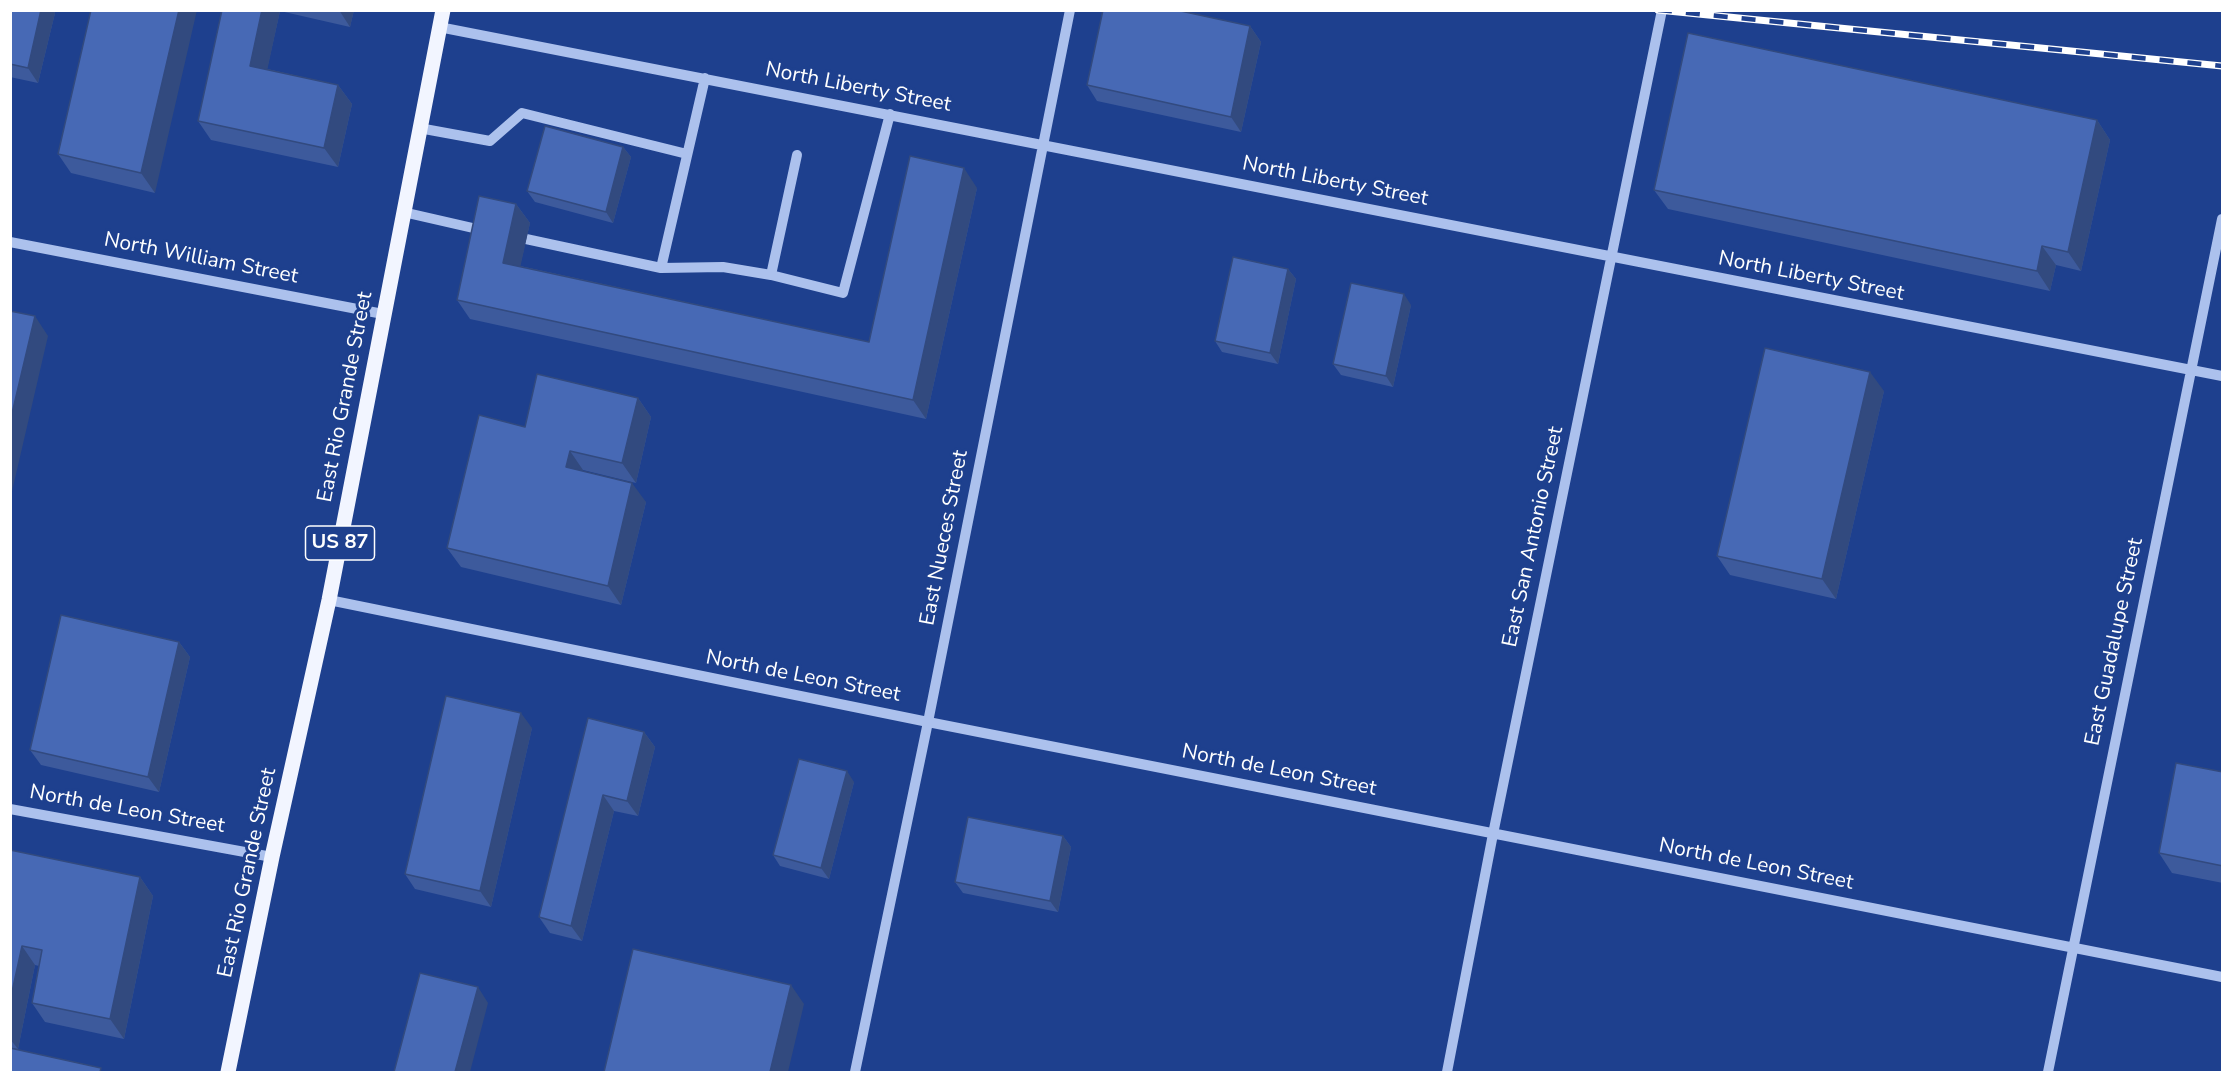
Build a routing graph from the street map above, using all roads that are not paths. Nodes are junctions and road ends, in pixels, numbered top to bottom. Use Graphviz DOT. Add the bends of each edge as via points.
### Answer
graph roads {
  1 [pos="443,10"];
  2 [pos="1070,10"];
  3 [pos="1662,10"];
  4 [pos="439,27"];
  5 [pos="705,78"];
  6 [pos="890,114"];
  7 [pos="419,128"];
  8 [pos="1044,144"];
  9 [pos="687,154"];
  10 [pos="797,155"];
  11 [pos="404,212"];
  12 [pos="2223,219"];
  13 [pos="489,231"];
  14 [pos="526,239"];
  15 [pos="10,242"];
  16 [pos="1612,258"];
  17 [pos="661,268"];
  18 [pos="771,275"];
  19 [pos="383,314"];
  20 [pos="2190,370"];
  21 [pos="2223,376"];
  22 [pos="329,600"];
  23 [pos="928,722"];
  24 [pos="10,809"];
  25 [pos="1493,834"];
  26 [pos="272,857"];
  27 [pos="2073,947"];
  28 [pos="2223,977"];
  29 [pos="228,1072"];
  30 [pos="855,1072"];
  31 [pos="1447,1072"];
  32 [pos="2048,1072"];
  1 -- 4 [label="main road, East Rio Grande Street / US 87"];
  2 -- 8 [label="street, East Nueces Street"];
  3 -- 16 [label="street, East San Antonio Street"];
  4 -- 5 [label="street, North Liberty Street"];
  4 -- 7 [label="main road, East Rio Grande Street / US 87"];
  5 -- 6 [label="street, North Liberty Street"];
  5 -- 9 [label="street"];
  6 -- 8 [label="street, North Liberty Street"];
  6 -- 18 [label="street" via="843,293"];
  7 -- 9 [label="street" via="490,141 522,113"];
  7 -- 11 [label="main road, East Rio Grande Street / US 87"];
  8 -- 16 [label="street, North Liberty Street"];
  8 -- 23 [label="street, East Nueces Street"];
  9 -- 17 [label="street"];
  10 -- 18 [label="street"];
  11 -- 13 [label="street"];
  11 -- 19 [label="main road, East Rio Grande Street / US 87"];
  12 -- 20 [label="street, East Guadalupe Street"];
  14 -- 17 [label="street"];
  15 -- 19 [label="street, North William Street"];
  16 -- 20 [label="street, North Liberty Street"];
  16 -- 25 [label="street, East San Antonio Street"];
  17 -- 18 [label="street" via="723,267"];
  19 -- 22 [label="main road, East Rio Grande Street / US 87"];
  20 -- 21 [label="street, North Liberty Street"];
  20 -- 27 [label="street, East Guadalupe Street"];
  22 -- 23 [label="street, North de Leon Street"];
  22 -- 26 [label="main road, East Rio Grande Street / US 87"];
  23 -- 25 [label="street, North de Leon Street"];
  23 -- 30 [label="street, East Nueces Street"];
  24 -- 26 [label="street, North de Leon Street"];
  25 -- 27 [label="street, North de Leon Street"];
  25 -- 31 [label="street, East San Antonio Street"];
  26 -- 29 [label="main road, East Rio Grande Street / US 87"];
  27 -- 28 [label="street, North de Leon Street"];
  27 -- 32 [label="street, East Guadalupe Street"];
}
